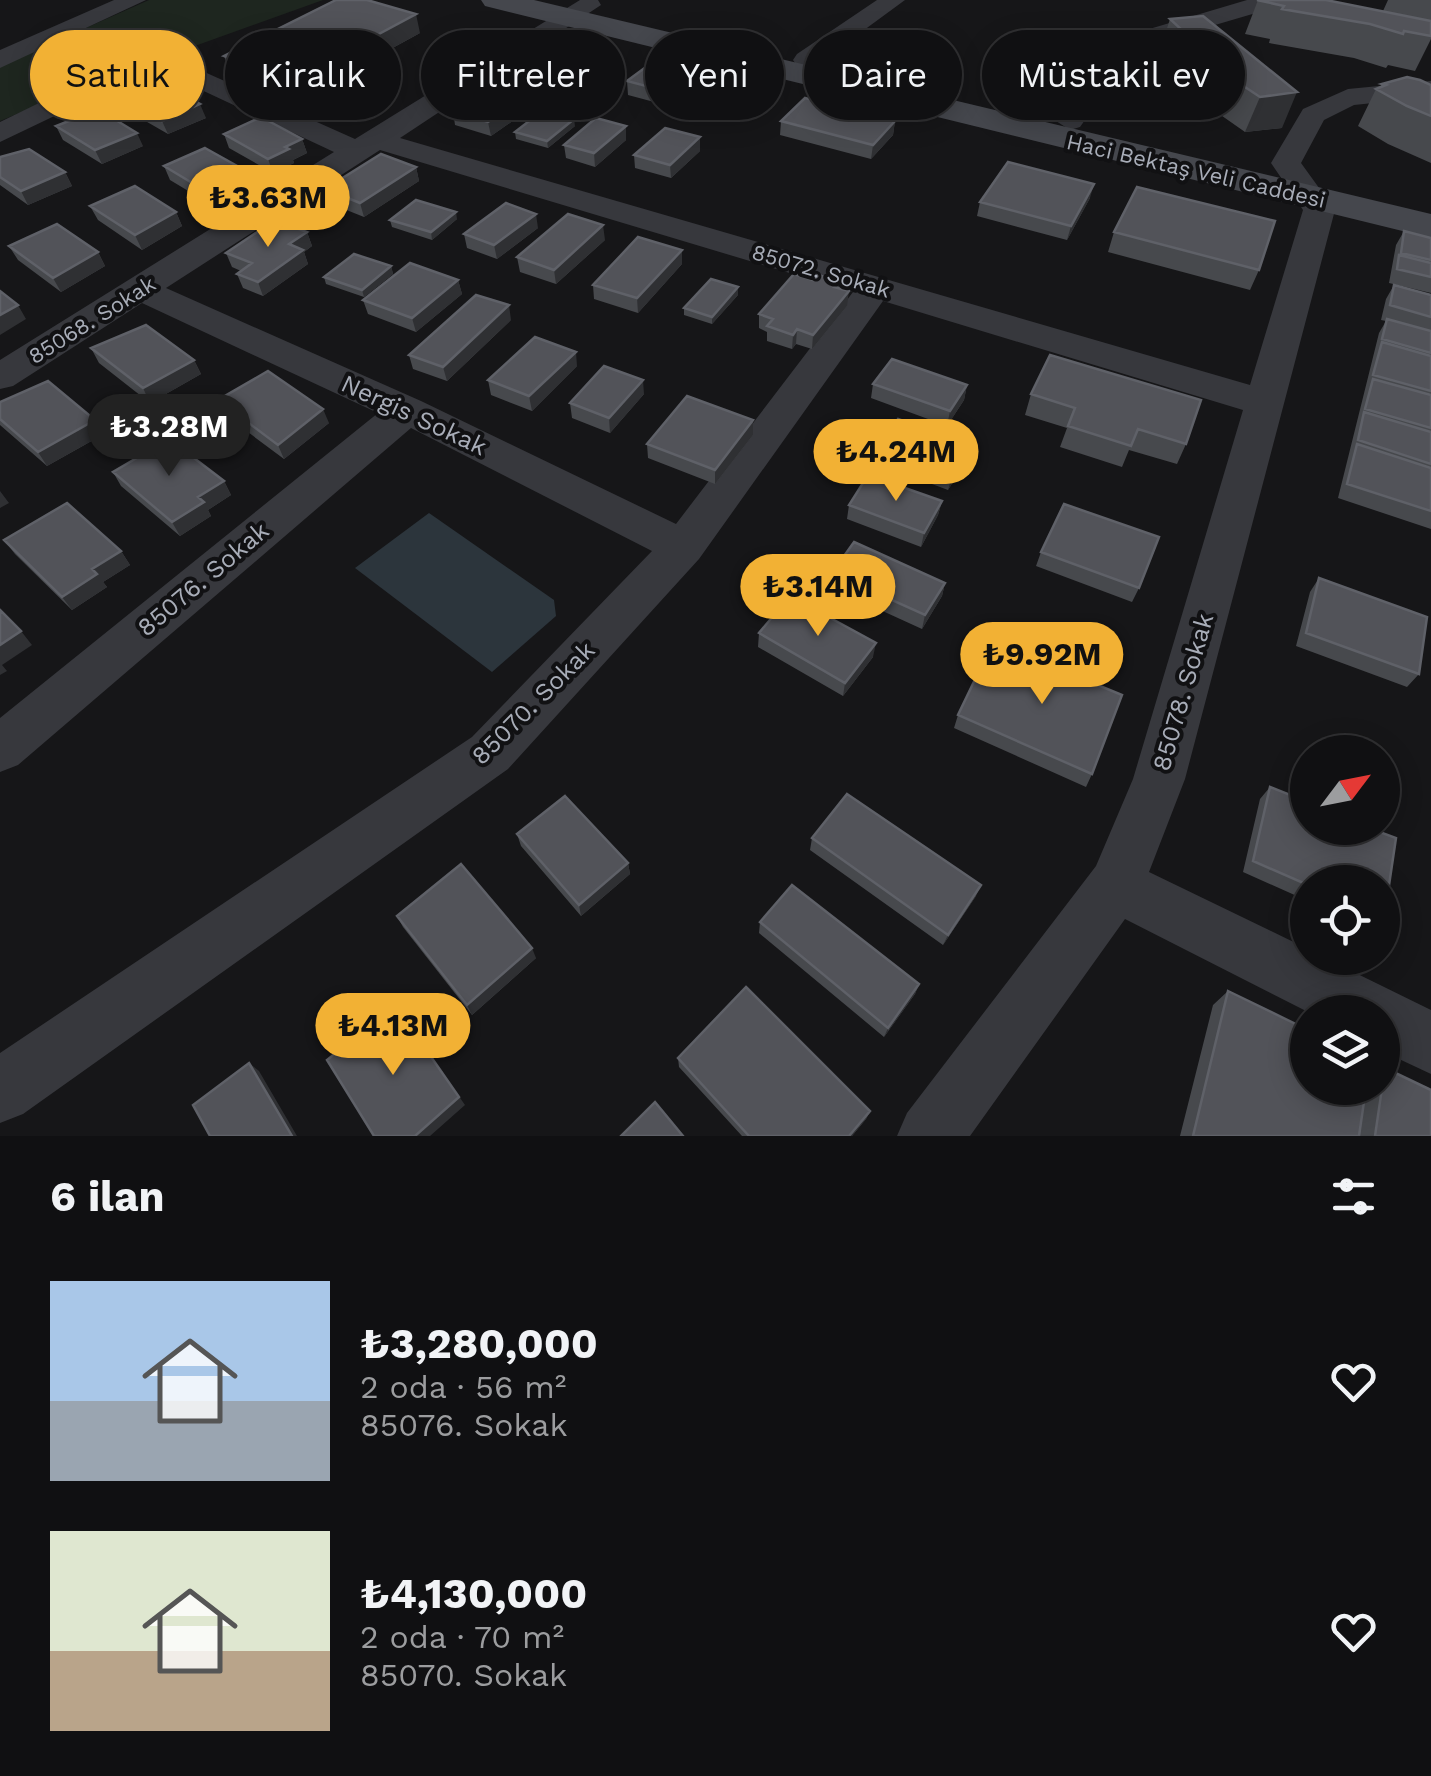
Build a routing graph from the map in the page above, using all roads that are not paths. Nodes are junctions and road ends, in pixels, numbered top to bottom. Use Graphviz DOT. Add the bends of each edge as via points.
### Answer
graph roads {
  1 [pos="134,0"];
  2 [pos="496,0"];
  3 [pos="893,0"];
  4 [pos="1274,0"];
  5 [pos="575,8"];
  6 [pos="18,26"];
  7 [pos="31,30"];
  8 [pos="68,30"];
  9 [pos="850,30"];
  10 [pos="30,47"];
  11 [pos="0,60"];
  12 [pos="804,60"];
  13 [pos="1431,89"];
  14 [pos="962,96"];
  15 [pos="1070,121"];
  16 [pos="0,133"];
  17 [pos="367,146"];
  18 [pos="1299,185"];
  19 [pos="1431,203"];
  20 [pos="1431,226"];
  21 [pos="876,286"];
  22 [pos="141,290"];
  23 [pos="0,376"];
  24 [pos="1266,402"];
  25 [pos="407,410"];
  26 [pos="682,547"];
  27 [pos="0,749"];
  28 [pos="1116,886"];
  29 [pos="1337,995"];
  30 [pos="1400,1027"];
  31 [pos="1431,1043"];
  32 [pos="0,1092"];
  33 [pos="930,1136"];
  1 -- 8 [label="street"];
  2 -- 5 [label="main road, Haci Bektaş Veli Caddesi"];
  3 -- 9 [label="street"];
  4 -- 15 [label="street" via="1174,29 1118,55"];
  5 -- 12 [label="main road, Haci Bektaş Veli Caddesi"];
  5 -- 17 [label="street, 85068. Sokak"];
  5 -- 18 [label="main road, Haci Bektaş Veli Caddesi"];
  6 -- 7 [label="street"];
  10 -- 11 [label="street"];
  13 -- 18 [label="street" via="1348,97 1314,115 1286,163"];
  14 -- 15 [label="main road, Haci Bektaş Veli Caddesi"];
  15 -- 18 [label="main road, Haci Bektaş Veli Caddesi"];
  16 -- 17 [label="street, 85072. Sokak" via="127,72 164,62"];
  17 -- 21 [label="street, 85072. Sokak"];
  17 -- 22 [label="street, 85068. Sokak"];
  18 -- 19 [label="main road, Haci Bektaş Veli Caddesi"];
  18 -- 20 [label="main road, Haci Bektaş Veli Caddesi"];
  18 -- 24 [label="street, 85078. Sokak" via="1320,210"];
  21 -- 24 [label="street, 85072. Sokak"];
  21 -- 26 [label="street, 85070. Sokak"];
  22 -- 23 [label="street, 85068. Sokak"];
  22 -- 25 [label="street, Nergis Sokak"];
  24 -- 28 [label="street, 85078. Sokak" via="1159,779"];
  25 -- 26 [label="street, Nergis Sokak"];
  25 -- 27 [label="street, 85076. Sokak"];
  26 -- 32 [label="street, 85070. Sokak" via="490,753"];
  28 -- 29 [label="street"];
  28 -- 33 [label="street, 85078. Sokak"];
  30 -- 31 [label="street"];
}
